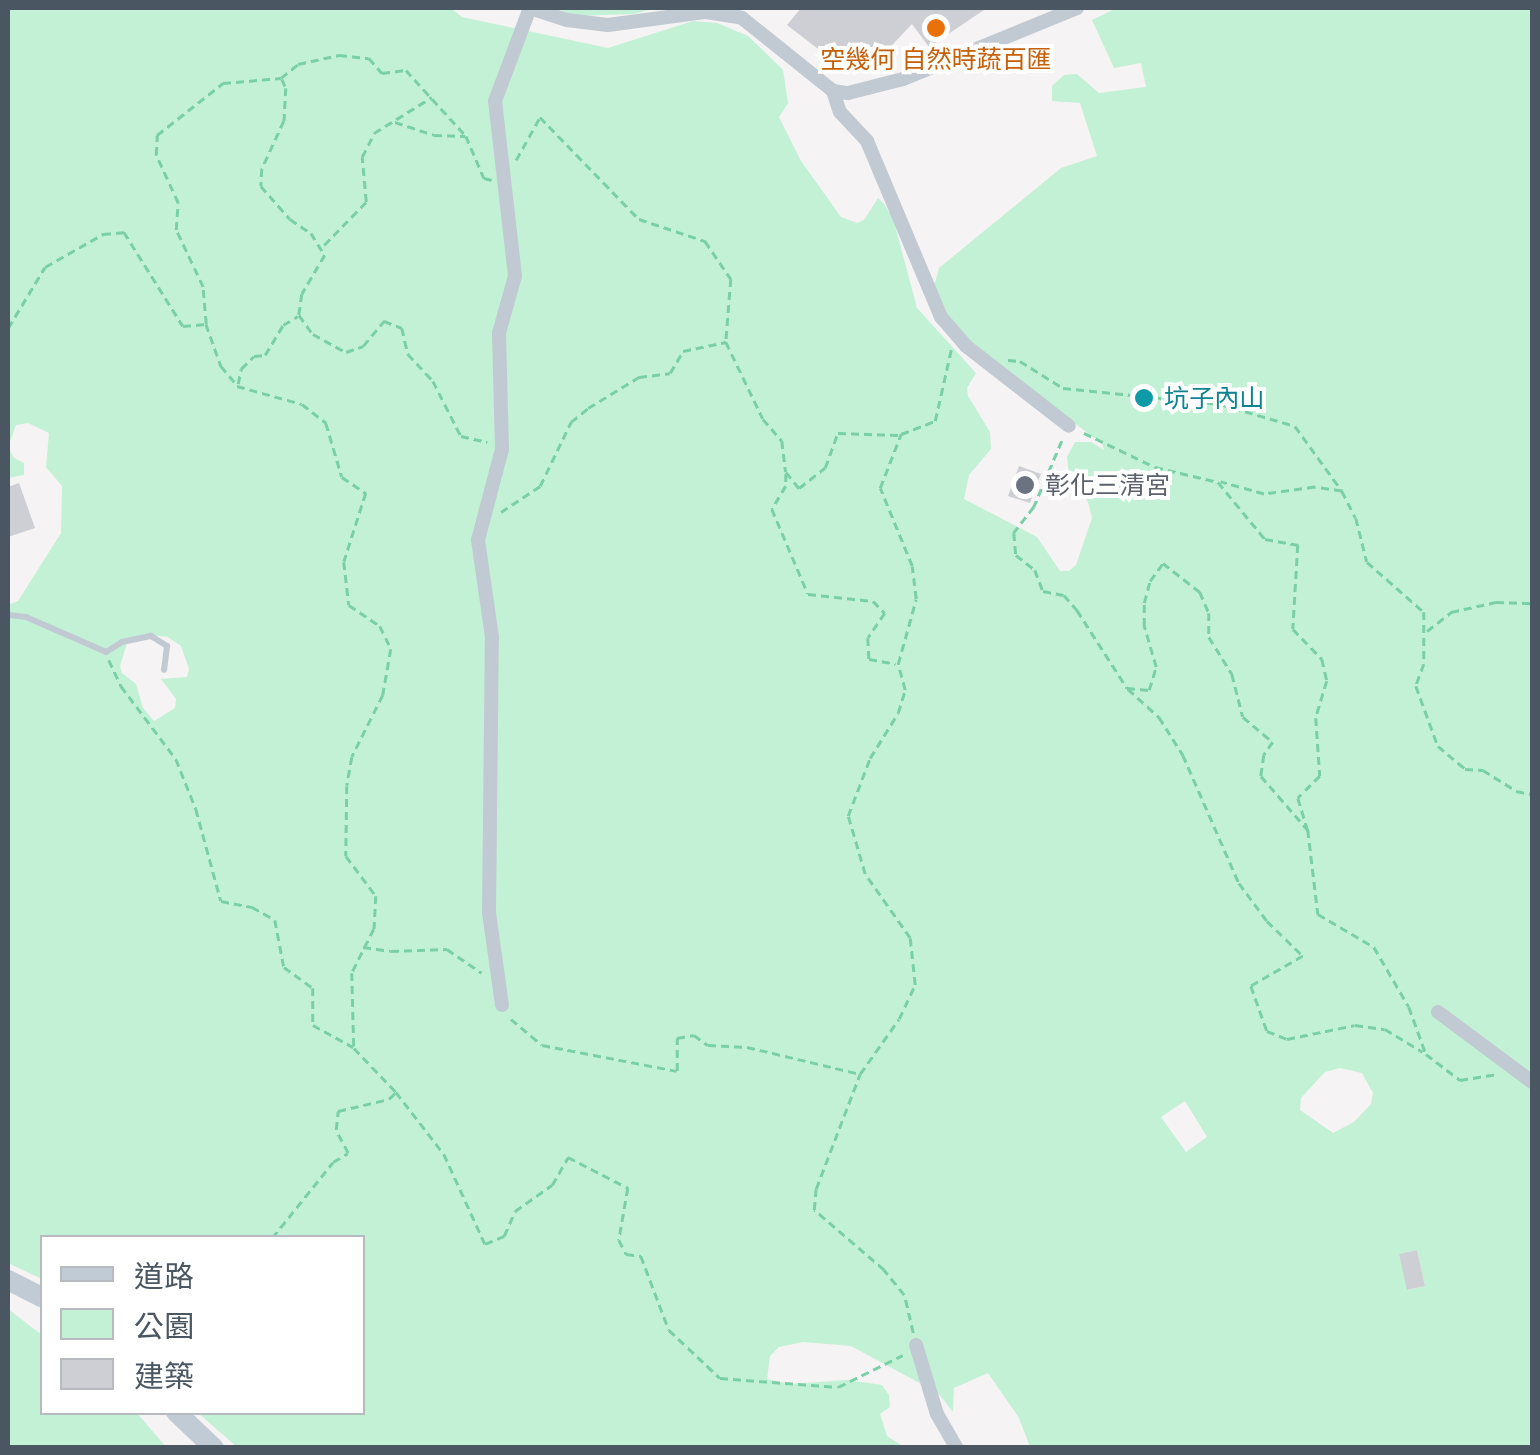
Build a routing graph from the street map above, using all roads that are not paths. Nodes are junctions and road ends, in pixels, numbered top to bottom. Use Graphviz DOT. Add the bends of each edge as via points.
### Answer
graph roads {
  1 [pos="530,8"];
  2 [pos="1077,8"];
  3 [pos="833,91"];
  4 [pos="1069,426"];
  5 [pos="8,615"];
  6 [pos="164,670"];
  7 [pos="501,997"];
  8 [pos="1438,1012"];
  9 [pos="1532,1082"];
  10 [pos="8,1280"];
  11 [pos="40,1296"];
  12 [pos="916,1346"];
  13 [pos="179,1415"];
  14 [pos="214,1448"];
  15 [pos="958,1448"];
  1 -- 3 [label="street" via="608,26 706,12 742,18"];
  1 -- 7 [label="street" via="495,101 514,276 500,333 502,449 478,540 492,636 488,913"];
  2 -- 3 [label="street" via="903,79"];
  3 -- 4 [label="street" via="840,112 867,141 941,317 966,346"];
  5 -- 6 [label="lane" via="106,652 151,636 167,646"];
  8 -- 9 [label="street"];
  10 -- 11 [label="main road"];
  12 -- 15 [label="street" via="937,1414"];
  13 -- 14 [label="main road"];
}
